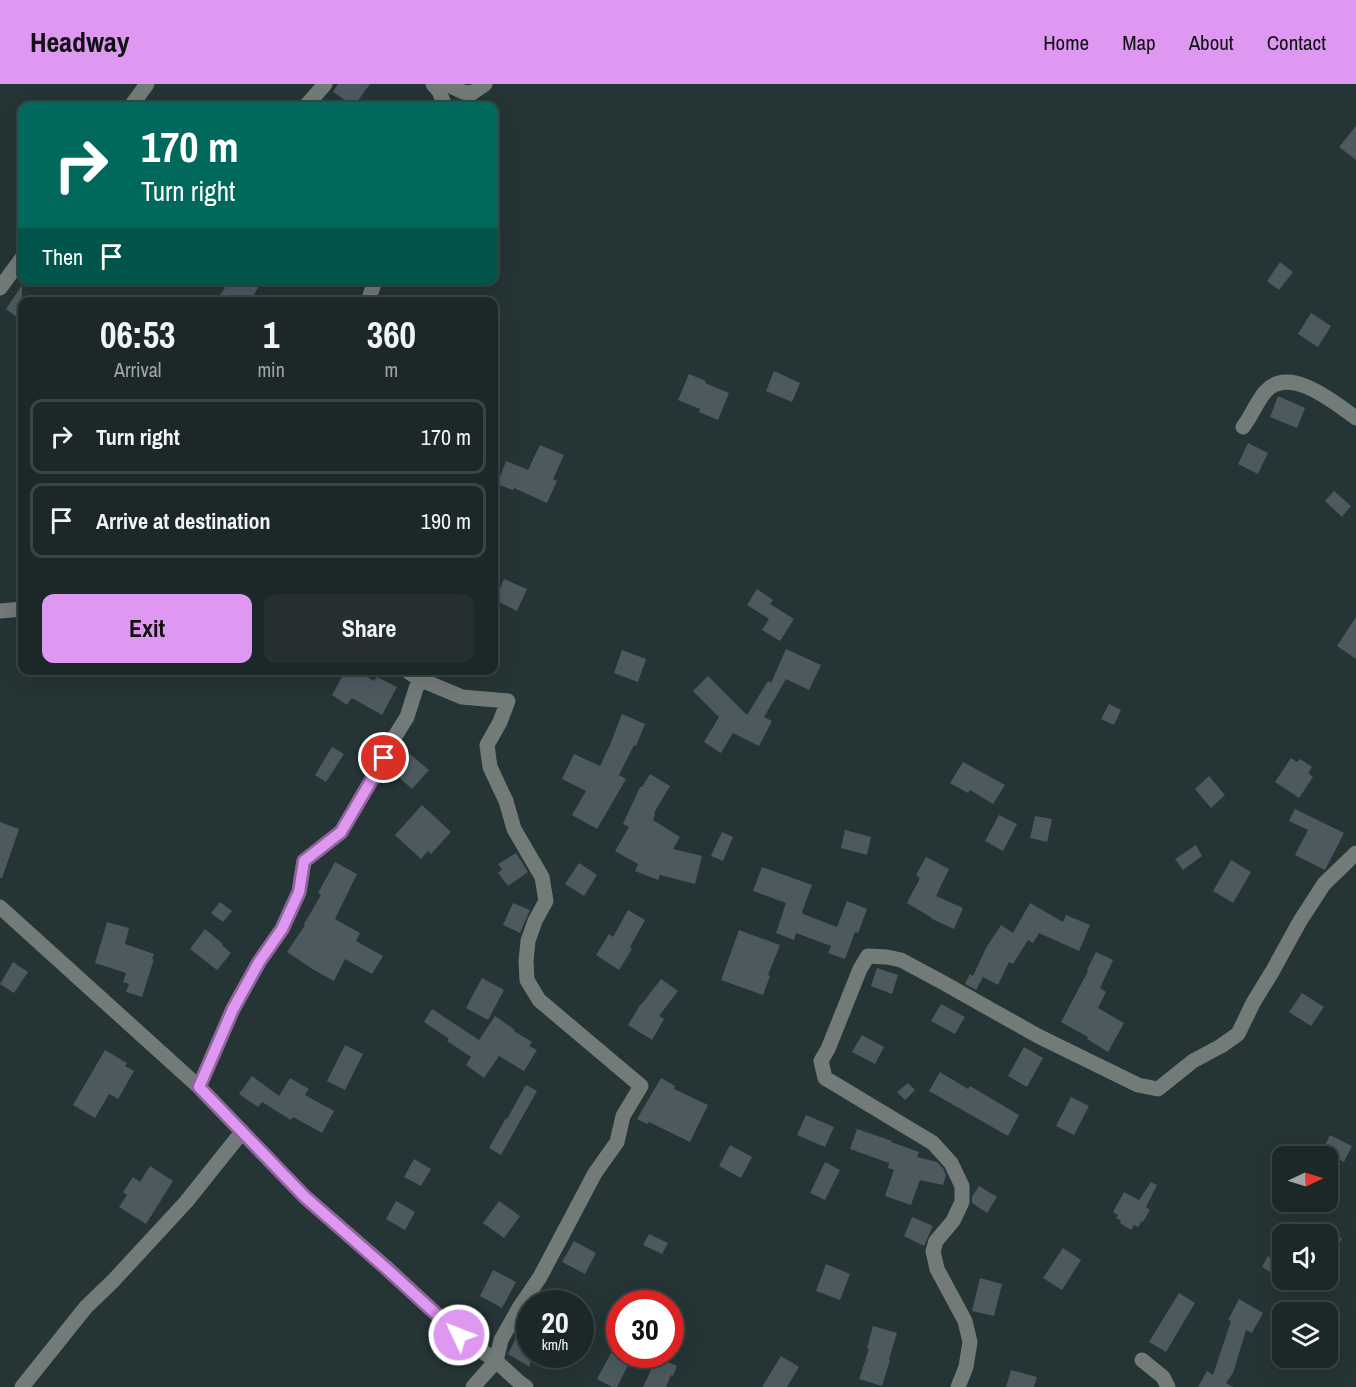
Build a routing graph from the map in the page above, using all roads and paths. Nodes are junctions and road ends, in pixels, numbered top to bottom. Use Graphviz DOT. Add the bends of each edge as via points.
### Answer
graph roads {
  1 [pos="147,84"];
  2 [pos="325,84"];
  3 [pos="433,84"];
  4 [pos="446,84"];
  5 [pos="485,84"];
  6 [pos="134,102"];
  7 [pos="309,102"];
  8 [pos="443,102"];
  9 [pos="18,263"];
  10 [pos="0,288"];
  11 [pos="1356,418"];
  12 [pos="1243,427"];
  13 [pos="18,609"];
  14 [pos="0,611"];
  15 [pos="412,675"];
  16 [pos="419,680"];
  17 [pos="1356,853"];
  18 [pos="0,907"];
  19 [pos="199,1087"];
  20 [pos="242,1132"];
  21 [pos="1142,1360"];
  22 [pos="496,1361"];
  23 [pos="21,1387"];
  24 [pos="473,1387"];
  25 [pos="526,1387"];
  26 [pos="958,1387"];
  27 [pos="1168,1387"];
  1 -- 6 [label="street"];
  2 -- 7 [label="street"];
  3 -- 8 [label="street"];
  4 -- 5 [label="street" via="463,93 472,93"];
  9 -- 10 [label="street"];
  11 -- 12 [label="street" via="1323,395 1287,382 1275,383 1265,392"];
  13 -- 14 [label="street"];
  15 -- 16 [label="street"];
  16 -- 19 [label="street" via="407,717 341,832 304,861 299,892 282,929 233,1009"];
  16 -- 22 [label="street" via="462,697 508,701 488,745 490,767 507,801 514,830 542,877 546,901 528,941 527,980 539,1000 641,1086 624,1116 617,1142 595,1173 540,1277 501,1340"];
  17 -- 26 [label="street" via="1318,893 1238,1034 1193,1060 1158,1089 1138,1085 1038,1036 901,960 868,956 821,1061 825,1078 933,1143 951,1163 962,1186 962,1202 933,1251 937,1269 964,1321 970,1342"];
  18 -- 19 [label="street"];
  19 -- 20 [label="street"];
  20 -- 22 [label="street" via="305,1197 459,1335"];
  20 -- 23 [label="street" via="186,1202 86,1307"];
  21 -- 27 [label="street" via="1163,1377"];
  22 -- 24 [label="street"];
  22 -- 25 [label="street"];
}
